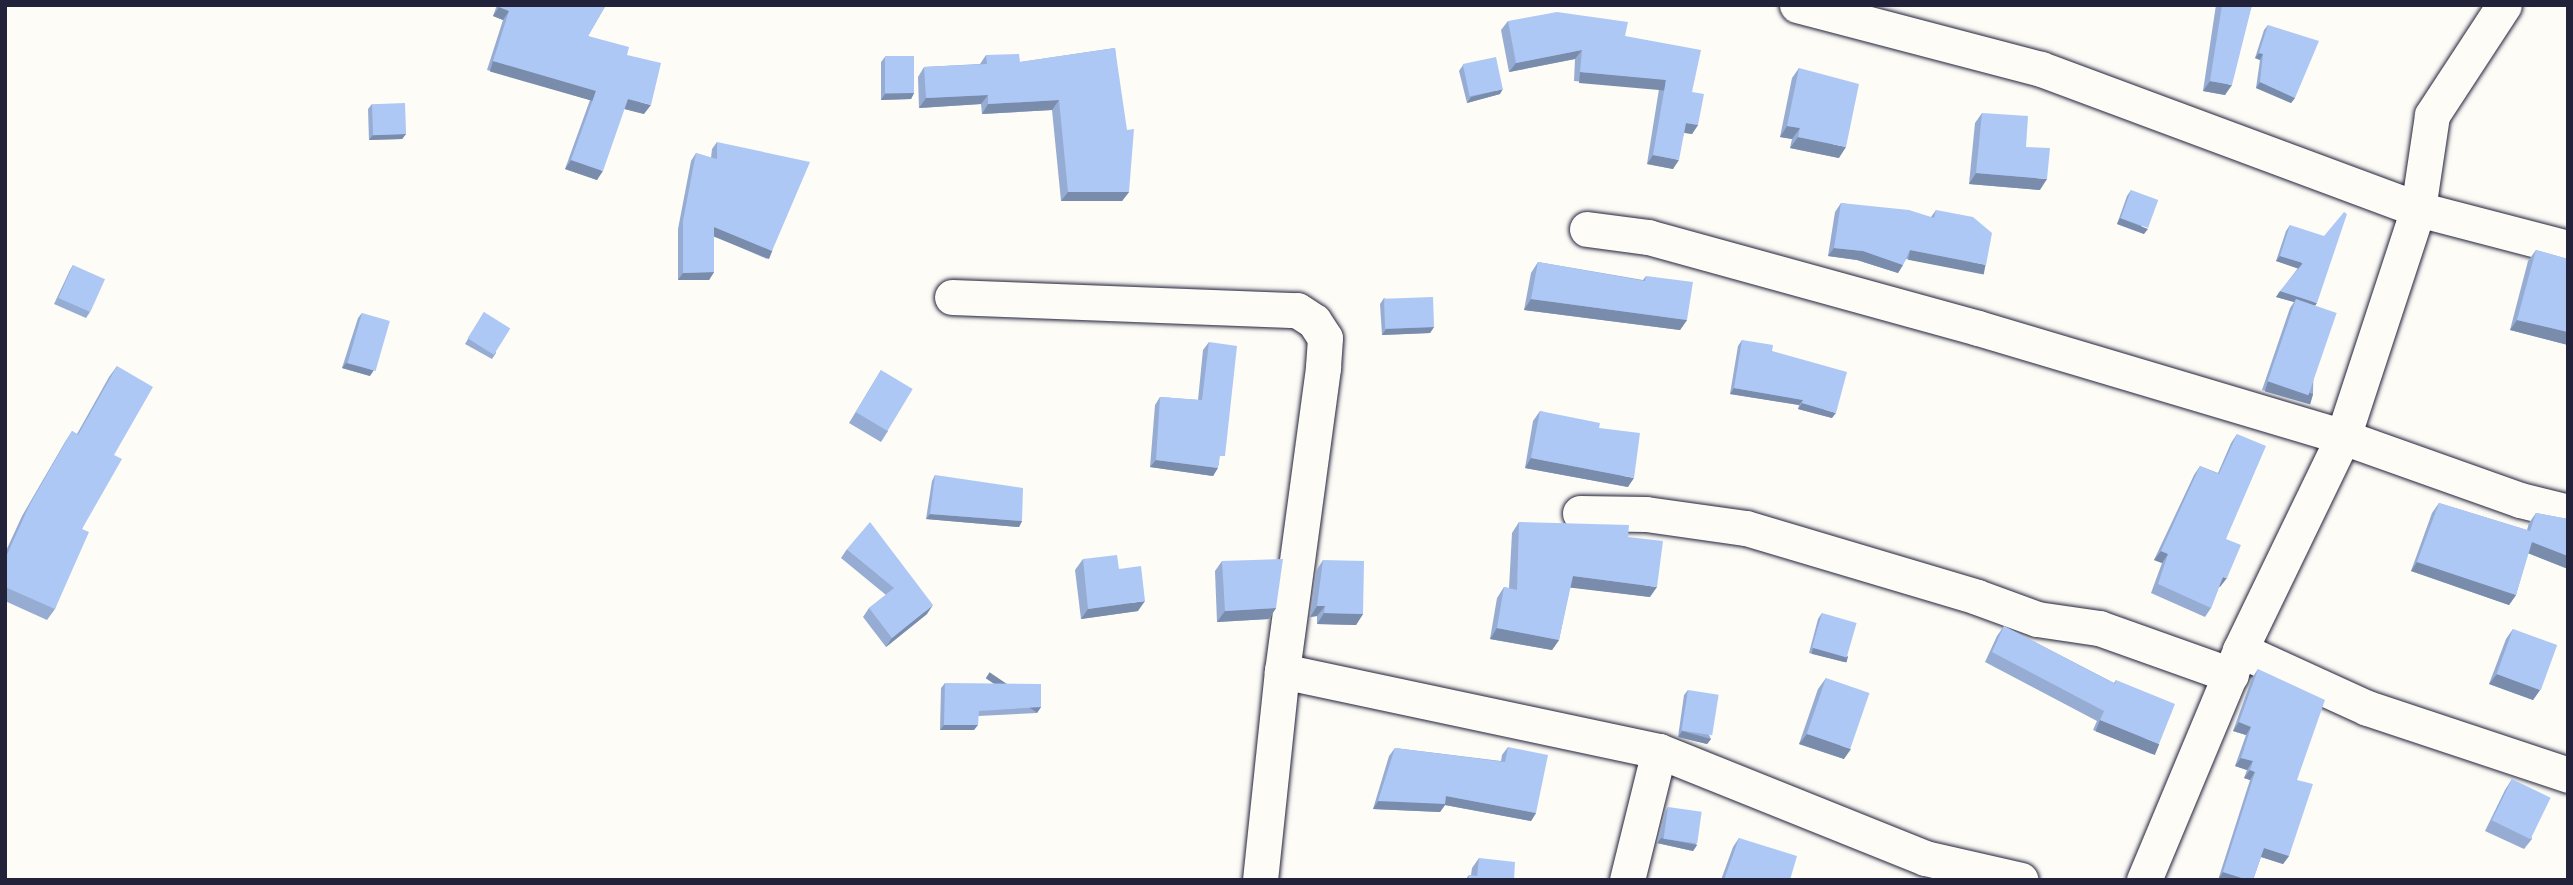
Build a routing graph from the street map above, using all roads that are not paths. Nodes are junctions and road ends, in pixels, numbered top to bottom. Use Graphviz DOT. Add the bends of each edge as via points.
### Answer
graph roads {
  1 [pos="1797,5"];
  2 [pos="2504,5"];
  3 [pos="2418,209"];
  4 [pos="1587,229"];
  5 [pos="2568,248"];
  6 [pos="952,297"];
  7 [pos="2343,437"];
  8 [pos="2568,512"];
  9 [pos="1580,513"];
  10 [pos="2236,663"];
  11 [pos="1282,671"];
  12 [pos="1659,751"];
  13 [pos="2568,775"];
  14 [pos="1259,880"];
  15 [pos="1627,880"];
  16 [pos="2021,880"];
  17 [pos="2144,880"];
  1 -- 3 [label="street" via="2041,69"];
  2 -- 3 [label="street" via="2432,115"];
  3 -- 5 [label="street"];
  3 -- 7 [label="street"];
  4 -- 7 [label="street" via="1621,231 1688,248"];
  6 -- 11 [label="street" via="1297,310 1314,321 1325,338 1323,368"];
  7 -- 8 [label="street" via="2520,500"];
  7 -- 10 [label="street"];
  9 -- 10 [label="street" via="1646,514 1746,528 2037,619 2099,628"];
  10 -- 13 [label="street"];
  10 -- 17 [label="street"];
  11 -- 12 [label="street"];
  11 -- 14 [label="street"];
  12 -- 15 [label="street"];
  12 -- 16 [label="street" via="1925,858"];
}
